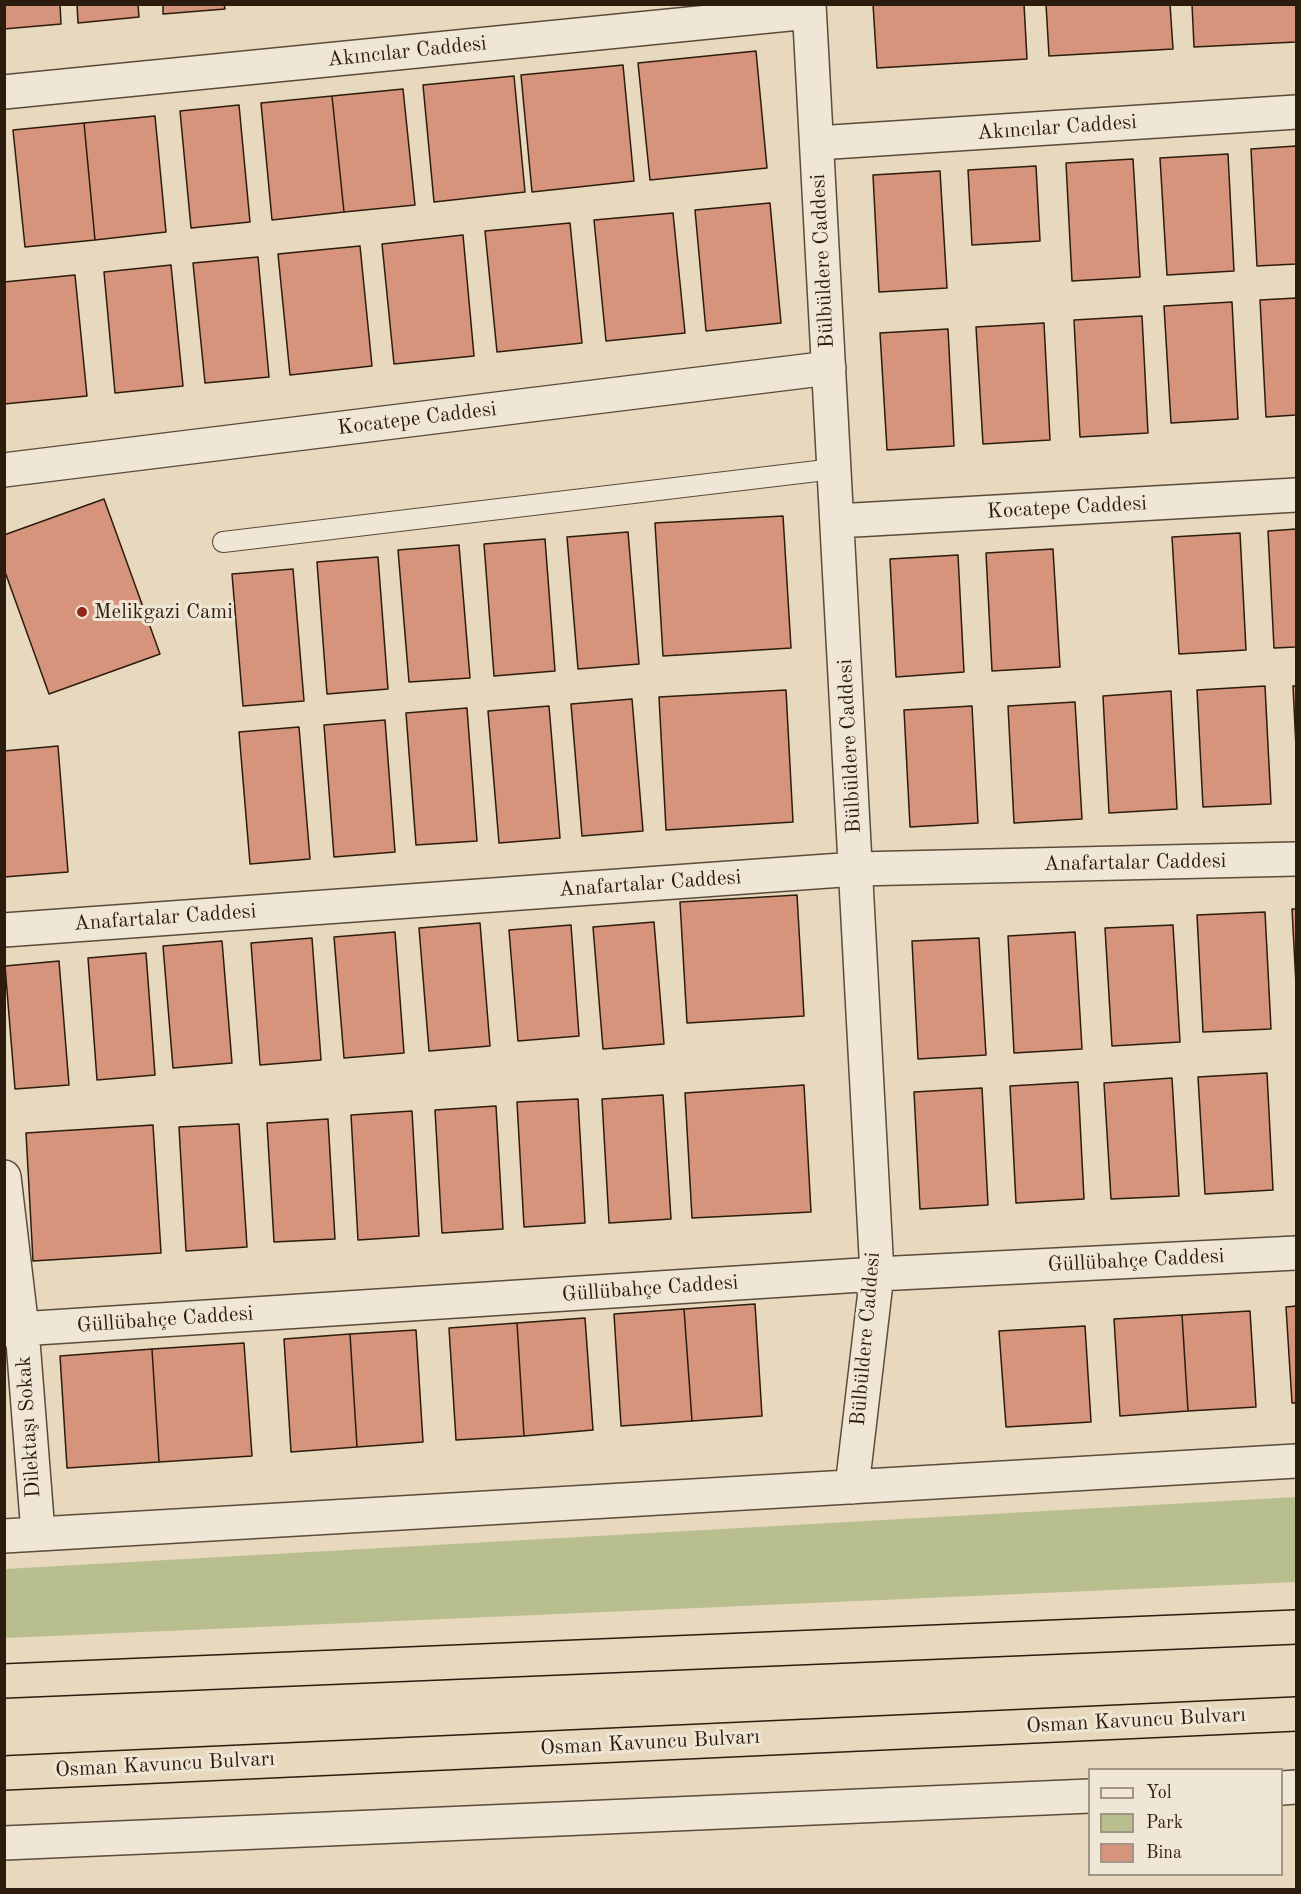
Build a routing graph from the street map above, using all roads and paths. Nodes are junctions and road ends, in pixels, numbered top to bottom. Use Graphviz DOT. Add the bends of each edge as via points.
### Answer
graph roads {
  1 [pos="809,8"];
  2 [pos="4,92"];
  3 [pos="1296,112"];
  4 [pos="817,143"];
  5 [pos="829,368"];
  6 [pos="834,469"];
  7 [pos="4,470"];
  8 [pos="1296,495"];
  9 [pos="837,521"];
  10 [pos="223,542"];
  11 [pos="1296,859"];
  12 [pos="856,869"];
  13 [pos="4,930"];
  14 [pos="4,1177"];
  15 [pos="1296,1253"];
  16 [pos="877,1274"];
  17 [pos="13,1330"];
  18 [pos="1296,1461"];
  19 [pos="852,1487"];
  20 [pos="38,1533"];
  21 [pos="4,1536"];
  22 [pos="1296,1627"];
  23 [pos="4,1681"];
  24 [pos="1296,1714"];
  25 [pos="4,1773"];
  26 [pos="1088,1796"];
  27 [pos="4,1843"];
  1 -- 2 [label="street, Akıncılar Caddesi"];
  1 -- 4 [label="street, Bülbüldere Caddesi"];
  3 -- 4 [label="street, Akıncılar Caddesi"];
  4 -- 5 [label="street, Bülbüldere Caddesi"];
  5 -- 6 [label="street, Bülbüldere Caddesi"];
  5 -- 7 [label="street, Kocatepe Caddesi"];
  6 -- 9 [label="street, Bülbüldere Caddesi"];
  6 -- 10 [label="lane"];
  8 -- 9 [label="street, Kocatepe Caddesi"];
  9 -- 12 [label="street, Bülbüldere Caddesi"];
  11 -- 12 [label="street, Anafartalar Caddesi"];
  12 -- 13 [label="street, Anafartalar Caddesi"];
  12 -- 16 [label="street, Bülbüldere Caddesi"];
  14 -- 17 [label="street, Dilektaşı Sokak"];
  15 -- 16 [label="street, Güllübahçe Caddesi"];
  16 -- 17 [label="street, Güllübahçe Caddesi"];
  16 -- 19 [label="street, Bülbüldere Caddesi"];
  17 -- 20 [label="street, Dilektaşı Sokak"];
  18 -- 19 [label="street"];
  19 -- 20 [label="street"];
  20 -- 21 [label="street"];
  22 -- 23 [label="highway"];
  24 -- 25 [label="highway, Osman Kavuncu Bulvarı"];
  26 -- 27 [label="street"];
}
